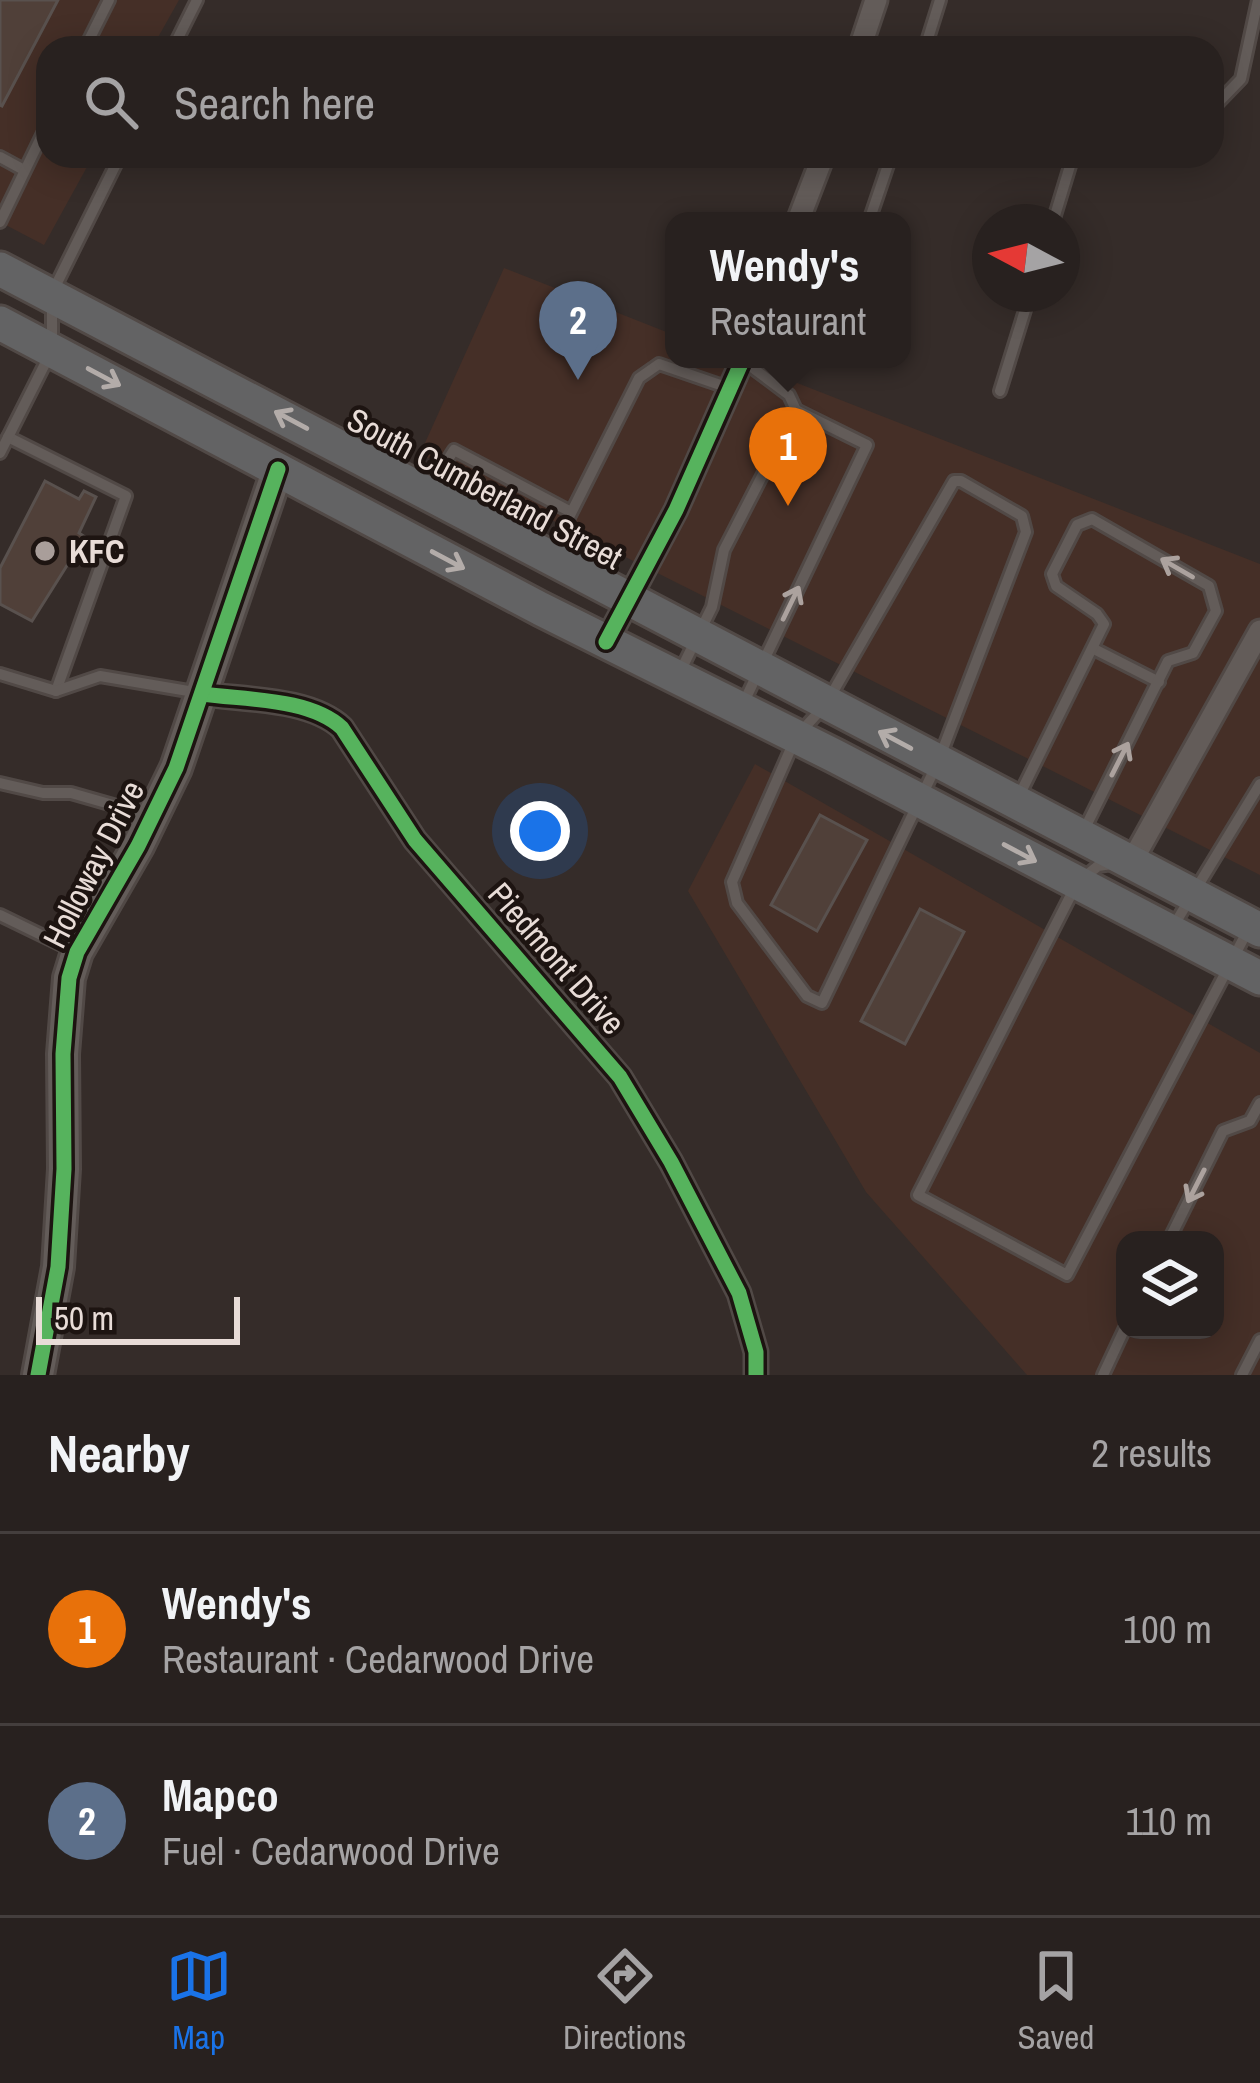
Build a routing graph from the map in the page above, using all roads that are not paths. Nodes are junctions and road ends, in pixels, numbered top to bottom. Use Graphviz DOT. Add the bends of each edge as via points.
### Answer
graph roads {
  1 [pos="110,0"];
  2 [pos="197,0"];
  3 [pos="876,0"];
  4 [pos="940,0"];
  5 [pos="1258,0"];
  6 [pos="92,36"];
  7 [pos="179,36"];
  8 [pos="864,36"];
  9 [pos="929,36"];
  10 [pos="1224,97"];
  11 [pos="36,146"];
  12 [pos="0,158"];
  13 [pos="114,168"];
  14 [pos="818,168"];
  15 [pos="886,168"];
  16 [pos="1069,168"];
  17 [pos="24,170"];
  18 [pos="1058,204"];
  19 [pos="801,212"];
  20 [pos="872,212"];
  21 [pos="0,222"];
  22 [pos="0,269"];
  23 [pos="52,293"];
  24 [pos="1024,312"];
  25 [pos="0,323"];
  26 [pos="52,350"];
  27 [pos="665,366"];
  28 [pos="671,368"];
  29 [pos="739,368"];
  30 [pos="753,368"];
  31 [pos="730,388"];
  32 [pos="1000,391"];
  33 [pos="796,410"];
  34 [pos="8,437"];
  35 [pos="0,453"];
  36 [pos="278,469"];
  37 [pos="427,492"];
  38 [pos="571,512"];
  39 [pos="550,556"];
  40 [pos="629,598"];
  41 [pos="1260,632"];
  42 [pos="699,635"];
  43 [pos="606,642"];
  44 [pos="1094,649"];
  45 [pos="760,668"];
  46 [pos="0,674"];
  47 [pos="677,678"];
  48 [pos="1159,682"];
  49 [pos="56,691"];
  50 [pos="203,694"];
  51 [pos="826,704"];
  52 [pos="741,709"];
  53 [pos="796,737"];
  54 [pos="938,762"];
  55 [pos="0,783"];
  56 [pos="1260,784"];
  57 [pos="920,800"];
  58 [pos="1015,802"];
  59 [pos="153,817"];
  60 [pos="1082,835"];
  61 [pos="1132,860"];
  62 [pos="1077,883"];
  63 [pos="1191,893"];
  64 [pos="0,915"];
  65 [pos="1255,927"];
  66 [pos="1171,932"];
  67 [pos="77,952"];
  68 [pos="1245,970"];
  69 [pos="1260,1103"];
  70 [pos="1255,1124"];
  71 [pos="1174,1231"];
  72 [pos="1120,1339"];
  73 [pos="1260,1340"];
  74 [pos="38,1375"];
  75 [pos="756,1375"];
  76 [pos="1103,1375"];
  77 [pos="1242,1375"];
  1 -- 6 [label="lane"];
  2 -- 7 [label="lane"];
  3 -- 8 [label="street"];
  4 -- 9 [label="lane"];
  5 -- 10 [label="lane" via="1241,80"];
  11 -- 17 [label="lane"];
  12 -- 17 [label="lane"];
  13 -- 23 [label="lane"];
  14 -- 19 [label="street"];
  15 -- 20 [label="lane"];
  16 -- 18 [label="lane"];
  17 -- 21 [label="lane"];
  22 -- 23 [label="main road, South Cumberland Street"];
  23 -- 26 [label="lane"];
  37 -- 23 [label="main road, South Cumberland Street, one-way"];
  24 -- 32 [label="lane"];
  25 -- 26 [label="main road"];
  26 -- 34 [label="lane"];
  26 -- 36 [label="main road, one-way"];
  27 -- 38 [label="lane" via="639,378"];
  28 -- 31 [label="lane"];
  29 -- 31 [label="street"];
  30 -- 33 [label="lane"];
  31 -- 40 [label="street"];
  33 -- 42 [label="lane" via="724,550"];
  45 -- 33 [label="lane, one-way" via="867,445"];
  34 -- 35 [label="lane"];
  34 -- 49 [label="lane" via="126,496"];
  36 -- 43 [label="main road, one-way"];
  36 -- 50 [label="street, Holloway Drive"];
  37 -- 38 [label="lane" via="454,450"];
  37 -- 39 [label="main road, South Cumberland Street"];
  38 -- 39 [label="lane"];
  39 -- 40 [label="main road, South Cumberland Street"];
  40 -- 42 [label="main road, South Cumberland Street"];
  40 -- 43 [label="street"];
  41 -- 61 [label="street"];
  42 -- 45 [label="main road, South Cumberland Street"];
  42 -- 47 [label="lane"];
  43 -- 47 [label="main road"];
  44 -- 48 [label="lane"];
  48 -- 44 [label="lane, one-way" via="1168,662 1192,653 1216,610 1209,586 1092,519 1076,526 1052,574 1104,625"];
  44 -- 58 [label="lane"];
  45 -- 51 [label="main road, South Cumberland Street"];
  45 -- 52 [label="lane"];
  46 -- 49 [label="lane"];
  47 -- 52 [label="main road"];
  60 -- 48 [label="lane, one-way"];
  49 -- 50 [label="lane" via="100,676"];
  50 -- 59 [label="street, Holloway Drive"];
  50 -- 75 [label="street, Piedmont Drive" via="306,710 342,728 415,840 620,1077 740,1293"];
  51 -- 53 [label="lane"];
  54 -- 51 [label="main road, South Cumberland Street, one-way"];
  51 -- 54 [label="lane" via="947,488 961,481 1022,516 1026,532"];
  52 -- 53 [label="main road"];
  53 -- 57 [label="main road"];
  53 -- 57 [label="lane" via="732,882 737,903 807,996 822,1003"];
  54 -- 57 [label="lane"];
  54 -- 58 [label="main road, South Cumberland Street"];
  55 -- 59 [label="lane"];
  56 -- 63 [label="lane"];
  57 -- 62 [label="main road, one-way"];
  58 -- 60 [label="main road, South Cumberland Street"];
  59 -- 67 [label="street, Holloway Drive"];
  60 -- 61 [label="main road, South Cumberland Street"];
  61 -- 62 [label="lane" via="1098,866"];
  61 -- 63 [label="main road, South Cumberland Street"];
  62 -- 66 [label="main road"];
  62 -- 68 [label="lane" via="918,1196 1067,1275"];
  63 -- 65 [label="main road, South Cumberland Street"];
  63 -- 66 [label="lane"];
  64 -- 67 [label="lane"];
  65 -- 68 [label="lane"];
  66 -- 68 [label="main road"];
  67 -- 74 [label="street, Holloway Drive" via="64,1036 58,1267"];
  69 -- 70 [label="lane"];
  70 -- 71 [label="lane, one-way" via="1223,1132"];
  72 -- 76 [label="lane"];
  73 -- 77 [label="lane"];
}
